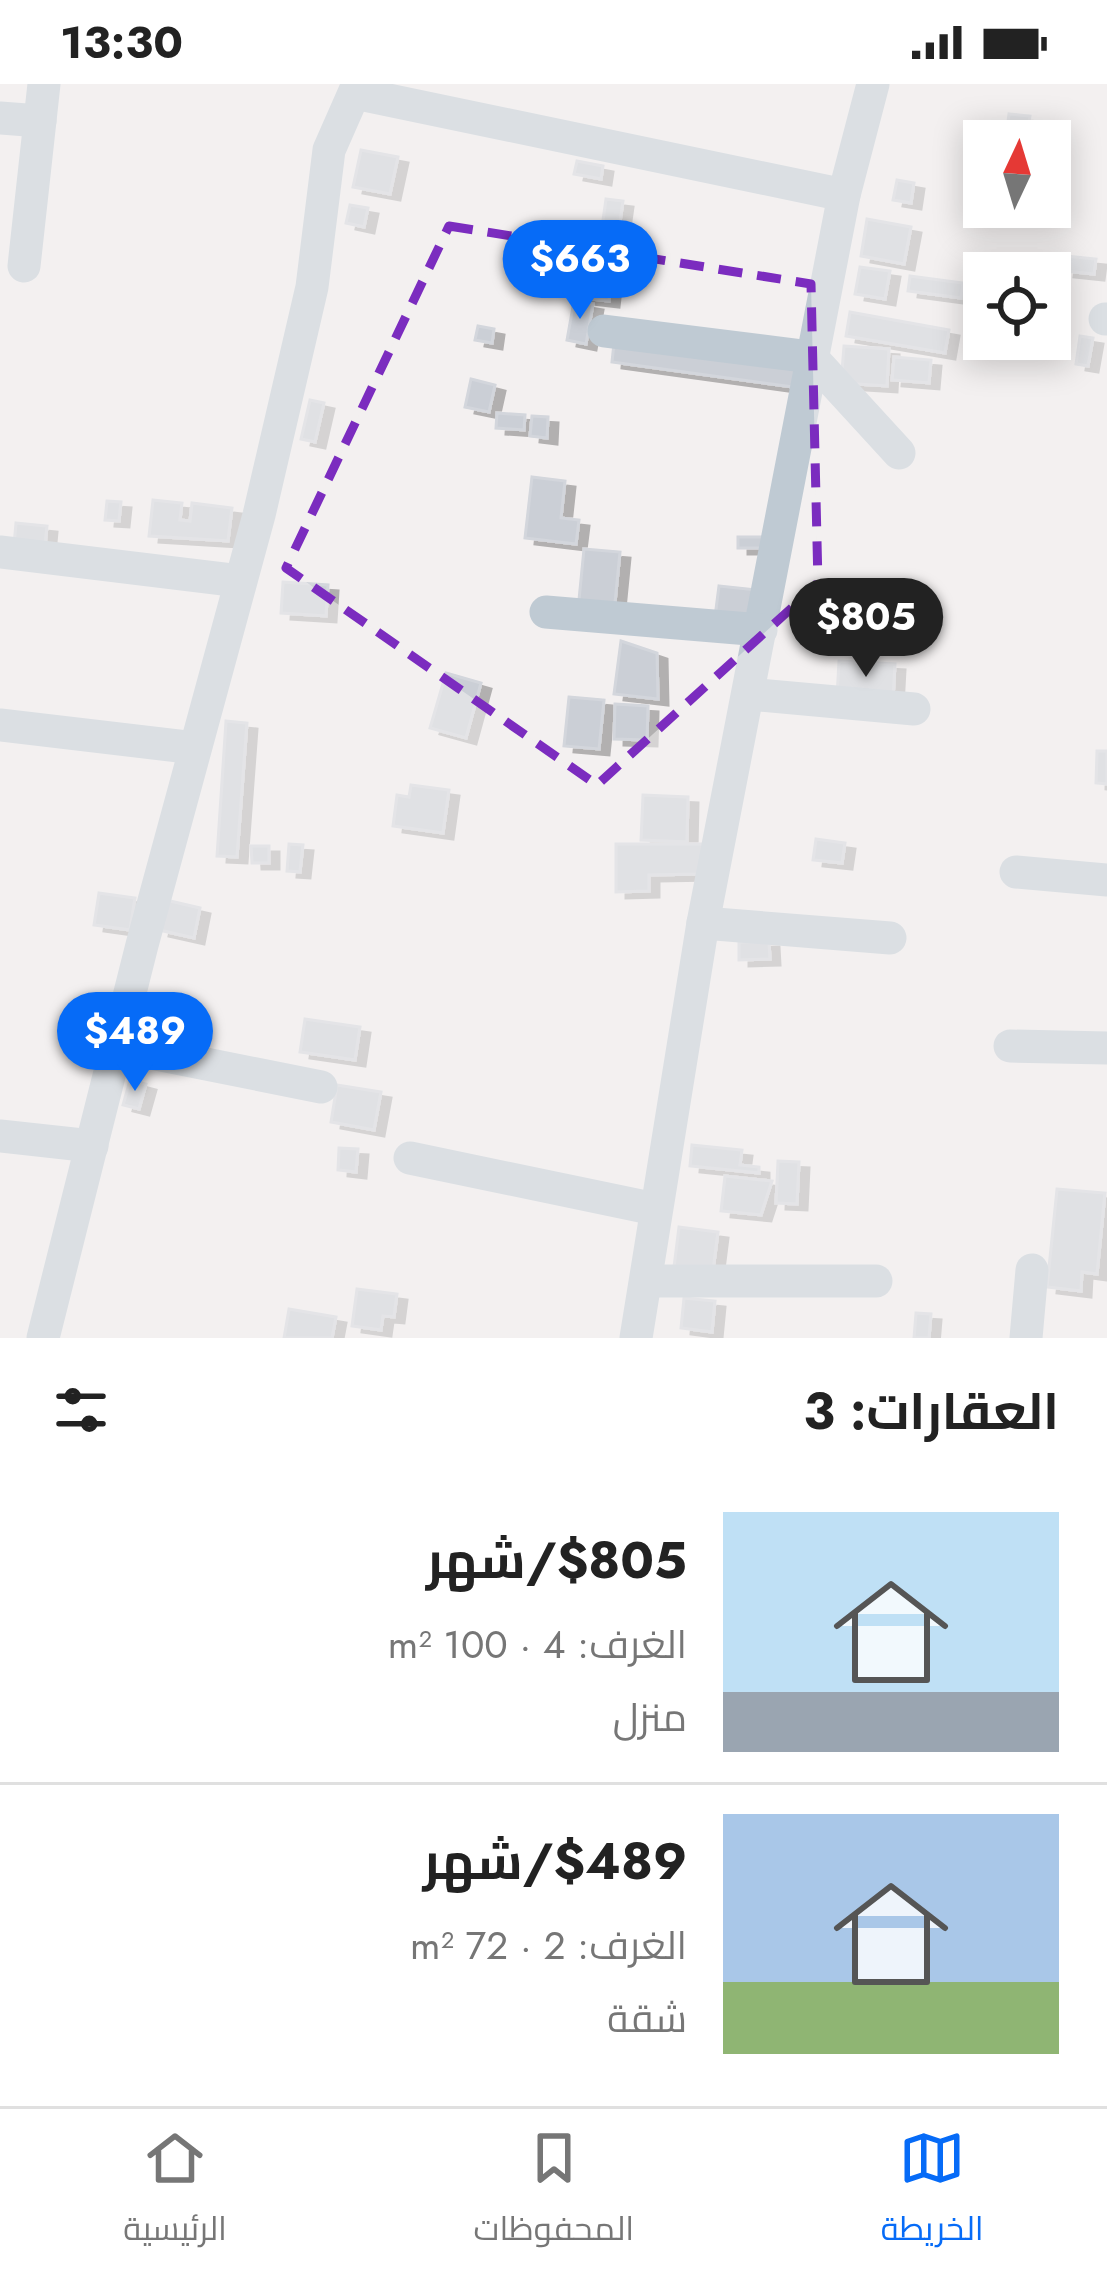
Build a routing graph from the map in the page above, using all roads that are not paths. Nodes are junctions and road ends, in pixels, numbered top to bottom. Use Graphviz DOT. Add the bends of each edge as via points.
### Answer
graph roads {
  1 [pos="44,84"];
  2 [pos="873,84"];
  3 [pos="357,88"];
  4 [pos="0,118"];
  5 [pos="40,122"];
  6 [pos="844,195"];
  7 [pos="24,266"];
  8 [pos="604,331"];
  9 [pos="811,357"];
  10 [pos="899,453"];
  11 [pos="0,552"];
  12 [pos="241,581"];
  13 [pos="546,612"];
  14 [pos="761,630"];
  15 [pos="748,694"];
  16 [pos="914,709"];
  17 [pos="0,725"];
  18 [pos="195,748"];
  19 [pos="1016,872"];
  20 [pos="1107,880"];
  21 [pos="703,923"];
  22 [pos="890,938"];
  23 [pos="116,1046"];
  24 [pos="1010,1046"];
  25 [pos="1107,1048"];
  26 [pos="321,1087"];
  27 [pos="0,1136"];
  28 [pos="92,1146"];
  29 [pos="410,1158"];
  30 [pos="655,1209"];
  31 [pos="1032,1270"];
  32 [pos="646,1281"];
  33 [pos="876,1281"];
  34 [pos="44,1338"];
  35 [pos="636,1338"];
  36 [pos="1026,1338"];
  1 -- 5 [label="street"];
  2 -- 6 [label="street"];
  3 -- 6 [label="street"];
  3 -- 12 [label="street" via="328,150 312,287"];
  4 -- 5 [label="street"];
  5 -- 7 [label="street"];
  6 -- 9 [label="street"];
  8 -- 9 [label="street"];
  9 -- 10 [label="street"];
  9 -- 14 [label="street"];
  11 -- 12 [label="street"];
  12 -- 18 [label="street"];
  13 -- 14 [label="street"];
  14 -- 15 [label="street"];
  15 -- 16 [label="street"];
  15 -- 21 [label="street"];
  17 -- 18 [label="street"];
  18 -- 23 [label="street"];
  19 -- 20 [label="street"];
  21 -- 22 [label="street"];
  21 -- 30 [label="street"];
  23 -- 26 [label="street"];
  23 -- 28 [label="street"];
  24 -- 25 [label="street"];
  27 -- 28 [label="street"];
  28 -- 34 [label="street"];
  29 -- 30 [label="street"];
  30 -- 32 [label="street"];
  31 -- 36 [label="street"];
  32 -- 33 [label="street"];
  32 -- 35 [label="street"];
}
